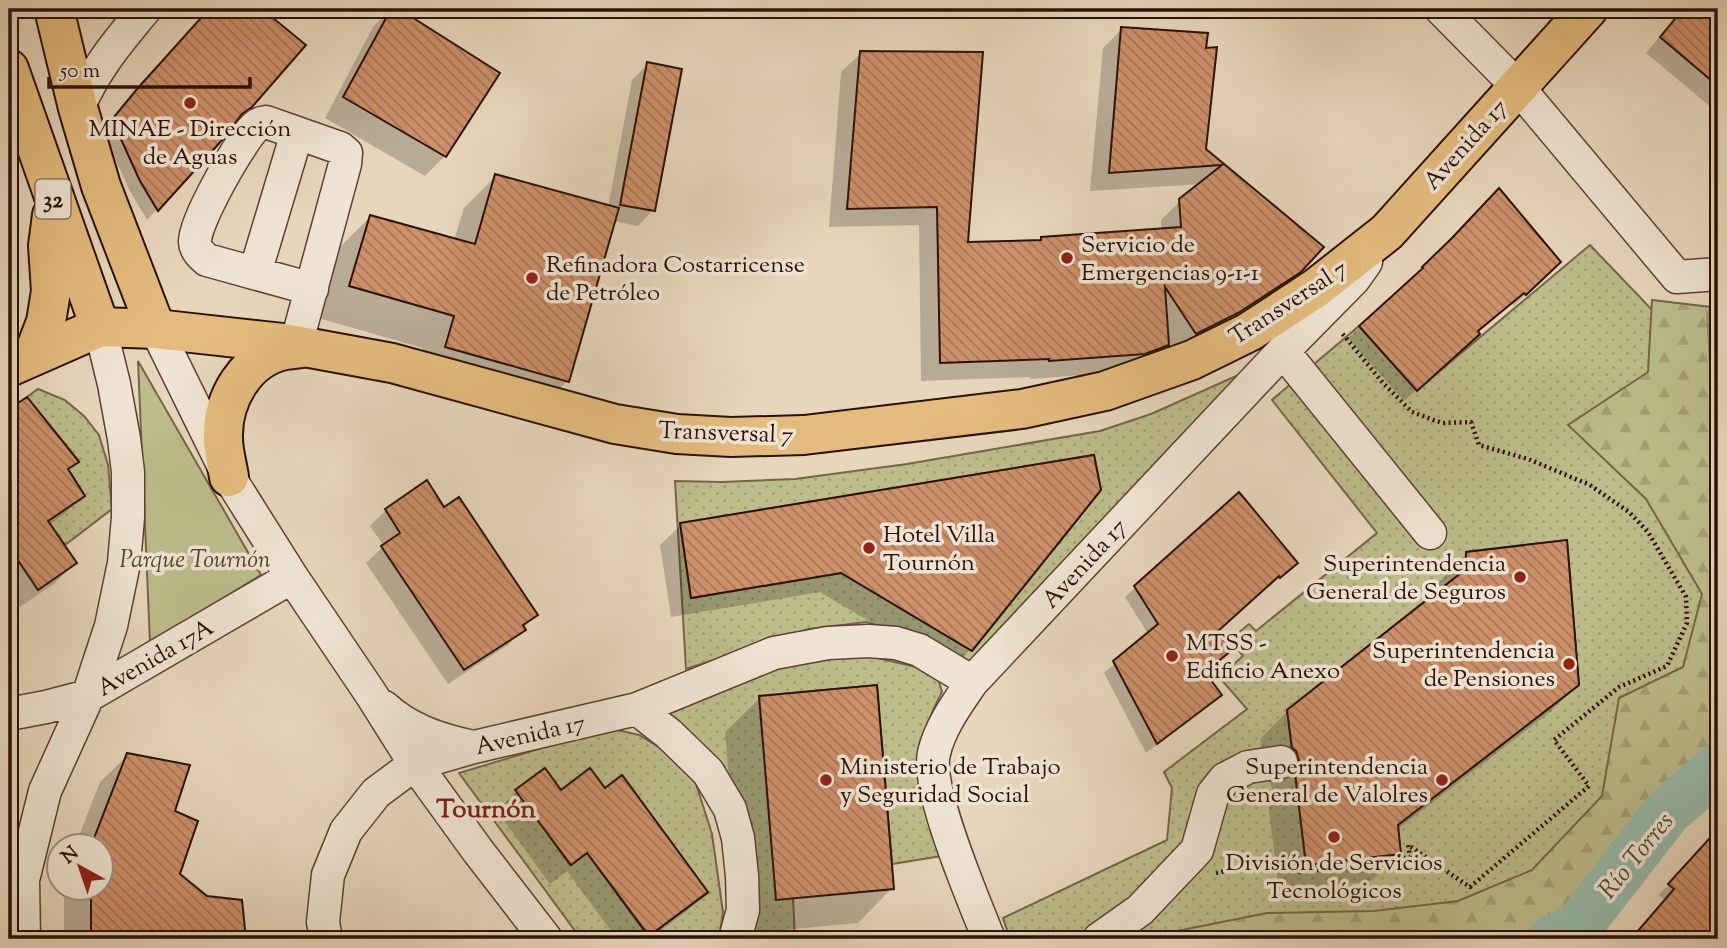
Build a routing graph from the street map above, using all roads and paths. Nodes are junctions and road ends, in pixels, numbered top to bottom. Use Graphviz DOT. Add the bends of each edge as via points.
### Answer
graph roads {
  1 [pos="145,9"];
  2 [pos="1441,9"];
  3 [pos="1588,9"];
  4 [pos="56,21"];
  5 [pos="117,43"];
  6 [pos="9,69"];
  7 [pos="1517,86"];
  8 [pos="78,108"];
  9 [pos="297,133"];
  10 [pos="54,200"];
  11 [pos="1387,232"];
  12 [pos="255,274"];
  13 [pos="1718,274"];
  14 [pos="312,289"];
  15 [pos="1323,310"];
  16 [pos="100,327"];
  17 [pos="156,329"];
  18 [pos="302,347"];
  19 [pos="1283,351"];
  20 [pos="21,362"];
  21 [pos="229,477"];
  22 [pos="1430,533"];
  23 [pos="292,577"];
  24 [pos="972,682"];
  25 [pos="371,694"];
  26 [pos="88,696"];
  27 [pos="637,709"];
  28 [pos="9,714"];
  29 [pos="474,747"];
  30 [pos="1281,762"];
  31 [pos="415,764"];
  32 [pos="478,850"];
  33 [pos="1167,883"];
  34 [pos="24,939"];
  35 [pos="327,939"];
  36 [pos="519,939"];
  37 [pos="546,939"];
  38 [pos="735,939"];
  39 [pos="989,939"];
  40 [pos="1099,939"];
  1 -- 5 [label="street"];
  2 -- 7 [label="street"];
  3 -- 7 [label="main road, Avenida 17"];
  4 -- 5 [label="street" via="71,44 86,50 102,50"];
  4 -- 8 [label="main road, 32"];
  5 -- 8 [label="street"];
  6 -- 10 [label="main road, 32"];
  7 -- 11 [label="main road, Avenida 17"];
  7 -- 13 [label="street" via="1677,277"];
  8 -- 17 [label="main road, 32" via="101,186"];
  9 -- 12 [label="street"];
  9 -- 12 [label="street" via="266,122 258,124 205,207 194,242 207,260"];
  9 -- 14 [label="street" via="346,153"];
  10 -- 16 [label="main road, 32"];
  10 -- 20 [label="main road" via="46,322"];
  11 -- 15 [label="street, Avenida 17" via="1354,279"];
  11 -- 18 [label="main road, Transversal 7" via="1316,288 1249,332 1192,359 1105,390 1022,409 804,435 732,438 615,424 392,363"];
  12 -- 14 [label="street"];
  14 -- 18 [label="street"];
  15 -- 19 [label="street, Avenida 17"];
  15 -- 33 [label="path" via="1412,412 1441,423 1471,422 1479,445 1590,485 1629,512 1648,532 1686,597 1686,623 1667,666 1619,687 1554,740 1589,786 1470,887 1408,845 1410,857 1300,872 1297,856"];
  16 -- 17 [label="main road, Transversal 7"];
  16 -- 20 [label="main road, Transversal 7"];
  16 -- 26 [label="street" via="124,439 128,517 111,626"];
  17 -- 18 [label="main road, Transversal 7"];
  17 -- 21 [label="street"];
  18 -- 21 [label="main road" via="260,361 242,377 229,398 223,440"];
  19 -- 22 [label="street"];
  19 -- 24 [label="street, Avenida 17"];
  21 -- 23 [label="street"];
  23 -- 25 [label="street"];
  23 -- 26 [label="street, Avenida 17A"];
  24 -- 27 [label="street, Avenida 17" via="919,650 896,643 828,643 774,653"];
  24 -- 39 [label="street" via="946,723 933,755 935,790"];
  25 -- 29 [label="street" via="392,715 418,730"];
  25 -- 31 [label="street"];
  26 -- 28 [label="street, Avenida 17A"];
  26 -- 34 [label="street" via="46,791 23,880"];
  27 -- 29 [label="street, Avenida 17"];
  27 -- 38 [label="street" via="708,772 730,809 742,876 743,910"];
  29 -- 31 [label="street, Avenida 17"];
  30 -- 33 [label="street" via="1248,767 1225,779 1213,794 1198,850"];
  31 -- 32 [label="street"];
  31 -- 35 [label="street" via="376,793 346,831 328,875 323,922"];
  32 -- 36 [label="street"];
  32 -- 37 [label="street"];
  33 -- 40 [label="street" via="1140,911"];
}
